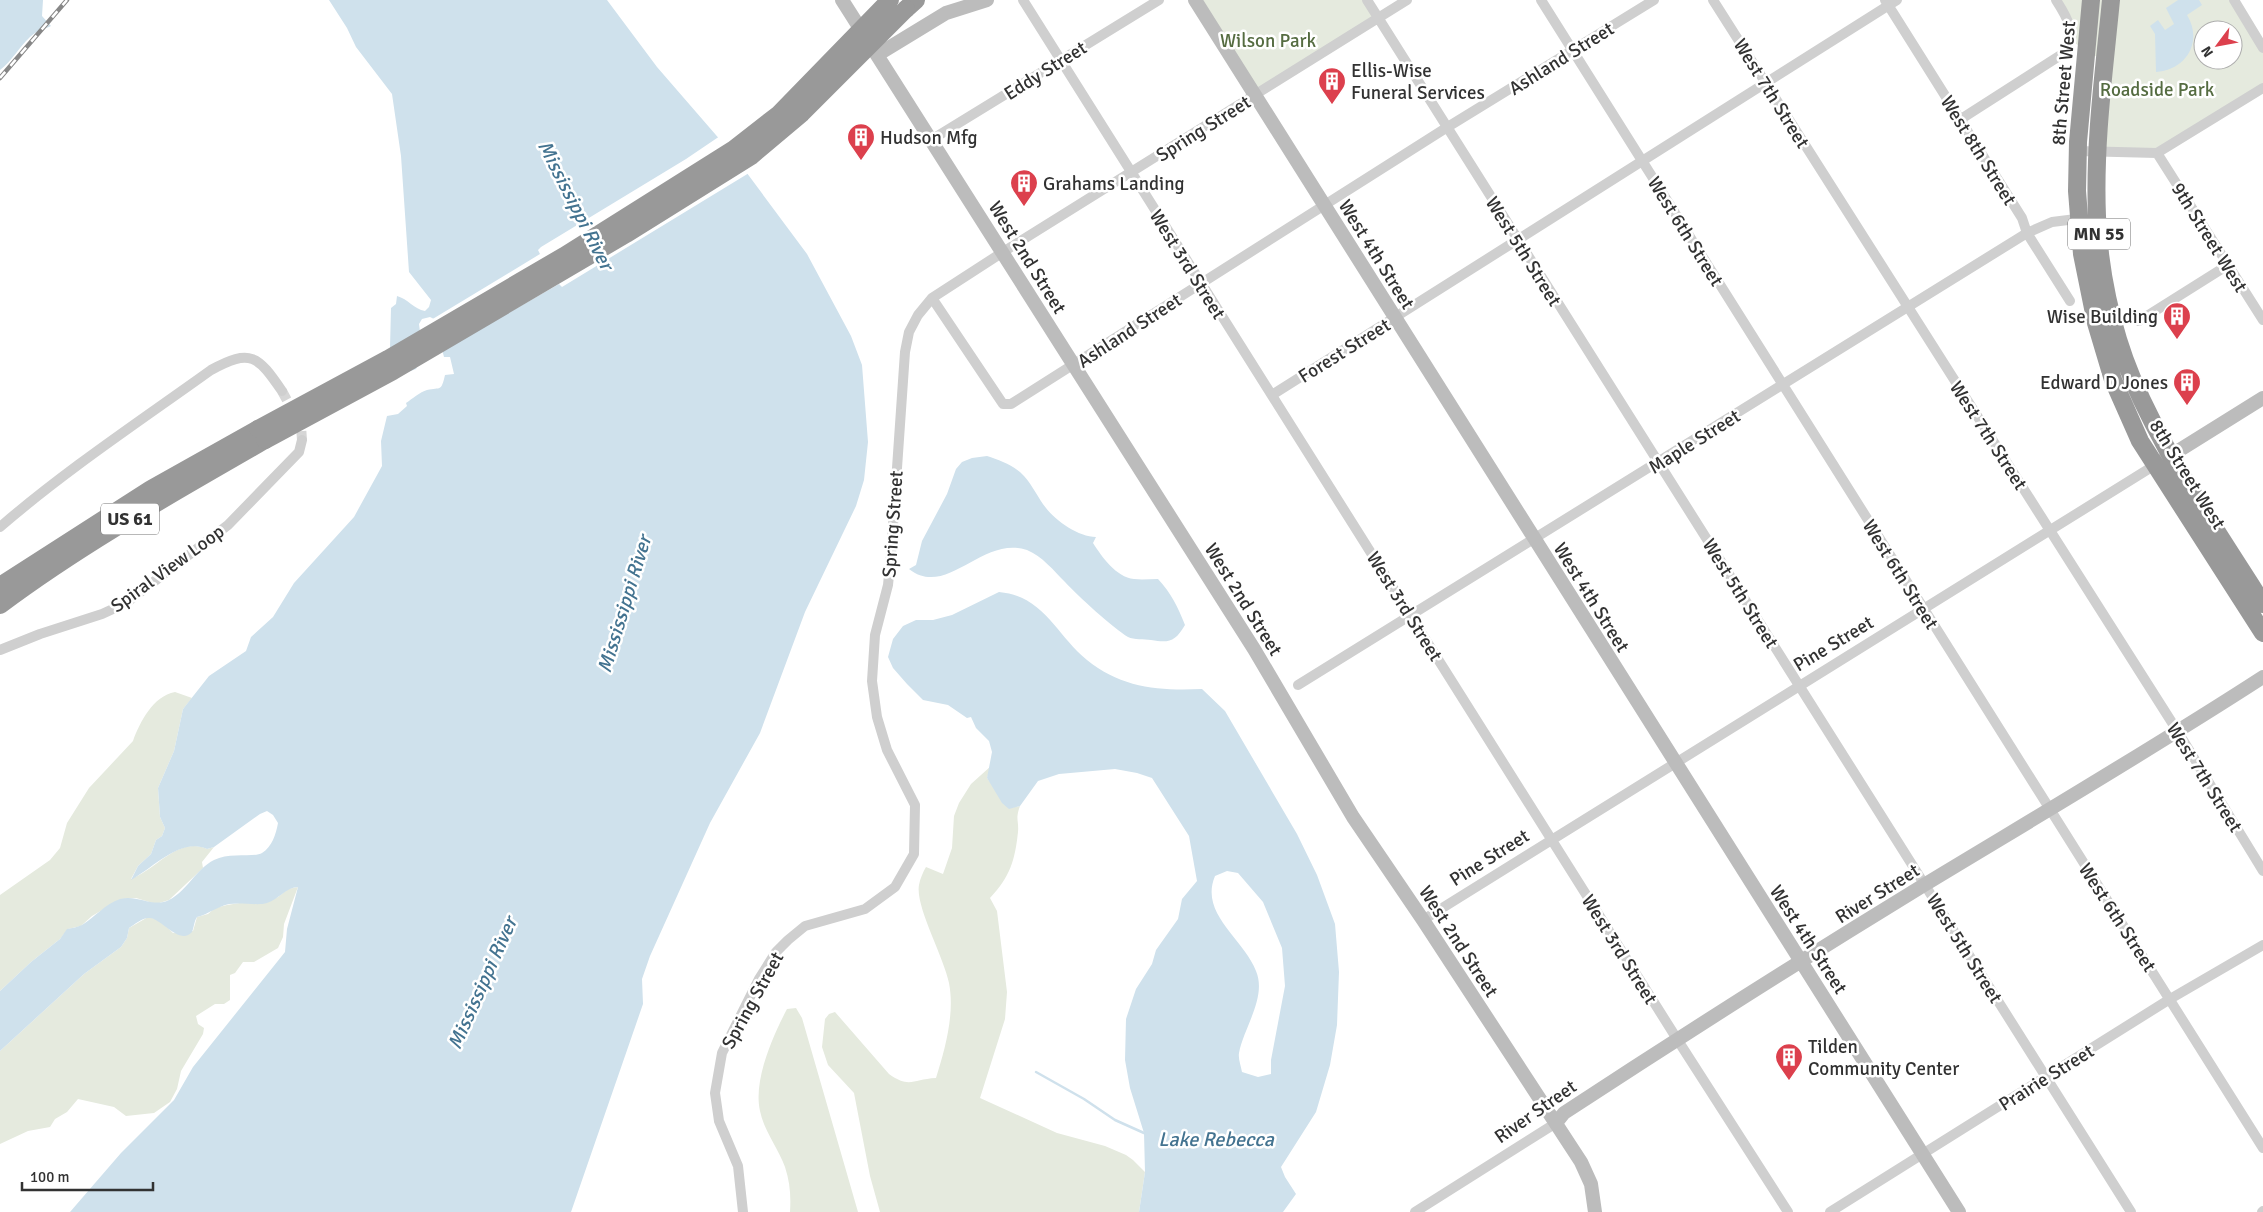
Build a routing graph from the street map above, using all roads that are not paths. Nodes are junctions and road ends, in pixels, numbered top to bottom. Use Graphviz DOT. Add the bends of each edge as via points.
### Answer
graph roads {
  1 [pos="842,0"];
  2 [pos="890,0"];
  3 [pos="987,0"];
  4 [pos="1023,0"];
  5 [pos="1159,0"];
  6 [pos="1195,0"];
  7 [pos="1367,0"];
  8 [pos="1407,0"];
  9 [pos="1541,0"];
  10 [pos="1654,0"];
  11 [pos="1713,0"];
  12 [pos="2056,0"];
  13 [pos="2092,0"];
  14 [pos="2111,0"];
  15 [pos="2234,0"];
  16 [pos="1890,2"];
  17 [pos="911,4"];
  18 [pos="1378,18"];
  19 [pos="2263,48"];
  20 [pos="1573,50"];
  21 [pos="877,55"];
  22 [pos="1061,60"];
  23 [pos="1765,82"];
  24 [pos="2263,88"];
  25 [pos="1256,95"];
  26 [pos="1961,120"];
  27 [pos="1446,128"];
  28 [pos="931,140"];
  29 [pos="2078,151"];
  30 [pos="2097,152"];
  31 [pos="2157,153"];
  32 [pos="1642,162"];
  33 [pos="1131,173"];
  34 [pos="1324,206"];
  35 [pos="2097,217"];
  36 [pos="2078,219"];
  37 [pos="2027,234"];
  38 [pos="1517,240"];
  39 [pos="1002,252"];
  40 [pos="2228,265"];
  41 [pos="1201,284"];
  42 [pos="932,298"];
  43 [pos="2070,301"];
  44 [pos="1907,308"];
  45 [pos="1395,318"];
  46 [pos="2263,320"];
  47 [pos="2140,322"];
  48 [pos="1074,365"];
  49 [pos="1783,386"];
  50 [pos="282,391"];
  51 [pos="1272,395"];
  52 [pos="2263,398"];
  53 [pos="262,435"];
  54 [pos="302,440"];
  55 [pos="2171,455"];
  56 [pos="1659,463"];
  57 [pos="2155,465"];
  58 [pos="0,527"];
  59 [pos="2050,531"];
  60 [pos="1534,540"];
  61 [pos="0,586"];
  62 [pos="2263,604"];
  63 [pos="0,606"];
  64 [pos="1923,610"];
  65 [pos="1410,615"];
  66 [pos="2263,634"];
  67 [pos="0,650"];
  68 [pos="2263,677"];
  69 [pos="1298,685"];
  70 [pos="1799,685"];
  71 [pos="2178,732"];
  72 [pos="1675,763"];
  73 [pos="2050,811"];
  74 [pos="1551,840"];
  75 [pos="2263,871"];
  76 [pos="1925,885"];
  77 [pos="1423,920"];
  78 [pos="2263,945"];
  79 [pos="1801,962"];
  80 [pos="2170,999"];
  81 [pos="1677,1039"];
  82 [pos="2046,1076"];
  83 [pos="1556,1123"];
  84 [pos="2263,1148"];
  85 [pos="1924,1154"];
  86 [pos="744,1212"];
  87 [pos="1415,1212"];
  88 [pos="1595,1212"];
  89 [pos="1788,1212"];
  90 [pos="1830,1212"];
  91 [pos="1960,1212"];
  92 [pos="2130,1212"];
  1 -- 21 [label="street, West 2nd Street"];
  2 -- 53 [label="highway, US 61, bridge" via="778,114 734,149 564,256"];
  3 -- 21 [label="street" via="946,13"];
  4 -- 22 [label="street, West 3rd Street"];
  5 -- 22 [label="street, Eddy Street"];
  6 -- 25 [label="street, West 4th Street"];
  7 -- 18 [label="street, West 5th Street"];
  8 -- 18 [label="street, Spring Street"];
  9 -- 20 [label="street, West 6th Street"];
  10 -- 20 [label="street, Ashland Street"];
  11 -- 23 [label="street, West 7th Street"];
  12 -- 26 [label="street" via="2068,20 2070,40 2064,53"];
  13 -- 29 [label="highway, 8th Street West / MN 55"];
  14 -- 30 [label="highway, 8th Street West / MN 55"];
  15 -- 19 [label="street"];
  16 -- 23 [label="street, Forest Street"];
  16 -- 26 [label="street, West 8th Street"];
  17 -- 53 [label="highway, US 61, bridge" via="802,113 751,156 393,372"];
  18 -- 25 [label="street, Spring Street"];
  18 -- 27 [label="street, West 5th Street"];
  20 -- 27 [label="street, Ashland Street"];
  20 -- 32 [label="street, West 6th Street"];
  21 -- 28 [label="street, West 2nd Street"];
  22 -- 28 [label="street, Eddy Street"];
  22 -- 33 [label="street, West 3rd Street"];
  23 -- 32 [label="street, Forest Street"];
  23 -- 44 [label="street, West 7th Street"];
  24 -- 31 [label="street"];
  25 -- 33 [label="street, Spring Street"];
  25 -- 34 [label="street, West 4th Street"];
  26 -- 37 [label="street, West 8th Street" via="2022,218"];
  27 -- 34 [label="street, Ashland Street"];
  27 -- 38 [label="street, West 5th Street"];
  28 -- 39 [label="street, West 2nd Street"];
  29 -- 30 [label="street"];
  29 -- 36 [label="highway, 8th Street West / MN 55"];
  30 -- 31 [label="street"];
  30 -- 35 [label="highway, 8th Street West / MN 55"];
  31 -- 40 [label="street, 9th Street West"];
  32 -- 38 [label="street, Forest Street"];
  32 -- 49 [label="street, West 6th Street"];
  33 -- 39 [label="street, Spring Street"];
  33 -- 41 [label="street, West 3rd Street"];
  34 -- 41 [label="street, Ashland Street"];
  34 -- 45 [label="street, West 4th Street"];
  35 -- 36 [label="street, Maple Street"];
  35 -- 55 [label="highway, 8th Street West / MN 55" via="2112,318 2131,376"];
  36 -- 37 [label="street, Maple Street" via="2052,222"];
  36 -- 57 [label="highway, 8th Street West / MN 55" via="2088,291 2104,353 2127,414"];
  37 -- 43 [label="street, West 8th Street"];
  37 -- 44 [label="street, Maple Street"];
  38 -- 45 [label="street, Forest Street"];
  38 -- 56 [label="street, West 5th Street"];
  39 -- 42 [label="street, Spring Street"];
  39 -- 48 [label="street, West 2nd Street"];
  40 -- 46 [label="street, 9th Street West"];
  40 -- 47 [label="street"];
  41 -- 48 [label="street, Ashland Street"];
  41 -- 51 [label="street, West 3rd Street"];
  42 -- 48 [label="street, Ashland Street" via="1003,404 1010,404"];
  42 -- 86 [label="street, Spring Street" via="909,332 904,352 891,555 888,585 875,635 872,680 877,717 887,750 915,805 914,854 894,887 865,909 805,926 776,952 722,1053 715,1093 719,1122 738,1166"];
  44 -- 49 [label="street, Maple Street"];
  44 -- 59 [label="street, West 7th Street"];
  45 -- 51 [label="street, Forest Street"];
  45 -- 60 [label="street, West 4th Street"];
  48 -- 77 [label="street, West 2nd Street" via="1254,649 1353,817"];
  49 -- 56 [label="street, Maple Street"];
  49 -- 64 [label="street, West 6th Street"];
  50 -- 58 [label="street" via="256,360 244,356 231,359 101,449"];
  51 -- 65 [label="street, West 3rd Street"];
  52 -- 55 [label="street, Pine Street"];
  53 -- 61 [label="highway, US 61" via="195,462"];
  53 -- 63 [label="highway, US 61" via="30,583"];
  54 -- 67 [label="street, Spiral View Loop" via="299,452 228,525 126,603"];
  55 -- 57 [label="street, Pine Street"];
  55 -- 62 [label="highway, 8th Street West / MN 55"];
  56 -- 60 [label="street, Maple Street"];
  56 -- 70 [label="street, West 5th Street"];
  57 -- 59 [label="street, Pine Street"];
  57 -- 66 [label="highway, 8th Street West / MN 55"];
  59 -- 64 [label="street, Pine Street"];
  59 -- 71 [label="street, West 7th Street"];
  60 -- 65 [label="street, Maple Street"];
  60 -- 72 [label="street, West 4th Street"];
  64 -- 70 [label="street, Pine Street"];
  64 -- 73 [label="street, West 6th Street"];
  65 -- 69 [label="street, Maple Street"];
  65 -- 74 [label="street, West 3rd Street"];
  68 -- 71 [label="street, River Street"];
  70 -- 72 [label="street, Pine Street"];
  70 -- 76 [label="street, West 5th Street"];
  71 -- 73 [label="street, River Street"];
  71 -- 75 [label="street, West 7th Street"];
  72 -- 74 [label="street, Pine Street"];
  72 -- 79 [label="street, West 4th Street"];
  73 -- 76 [label="street, River Street"];
  73 -- 80 [label="street, West 6th Street"];
  74 -- 77 [label="street, Pine Street"];
  74 -- 81 [label="street, West 3rd Street"];
  76 -- 79 [label="street, River Street"];
  76 -- 82 [label="street, West 5th Street"];
  77 -- 83 [label="street, West 2nd Street"];
  78 -- 80 [label="street, Prairie Street"];
  79 -- 81 [label="street, River Street"];
  79 -- 85 [label="street, West 4th Street"];
  80 -- 82 [label="street, Prairie Street"];
  80 -- 84 [label="street, West 6th Street"];
  81 -- 83 [label="street, River Street" via="1564,1113"];
  81 -- 89 [label="street, West 3rd Street"];
  82 -- 85 [label="street, Prairie Street"];
  82 -- 92 [label="street, West 5th Street"];
  83 -- 87 [label="street, River Street"];
  83 -- 88 [label="street, West 2nd Street" via="1591,1184"];
  85 -- 90 [label="street, Prairie Street"];
  85 -- 91 [label="street, West 4th Street"];
}
